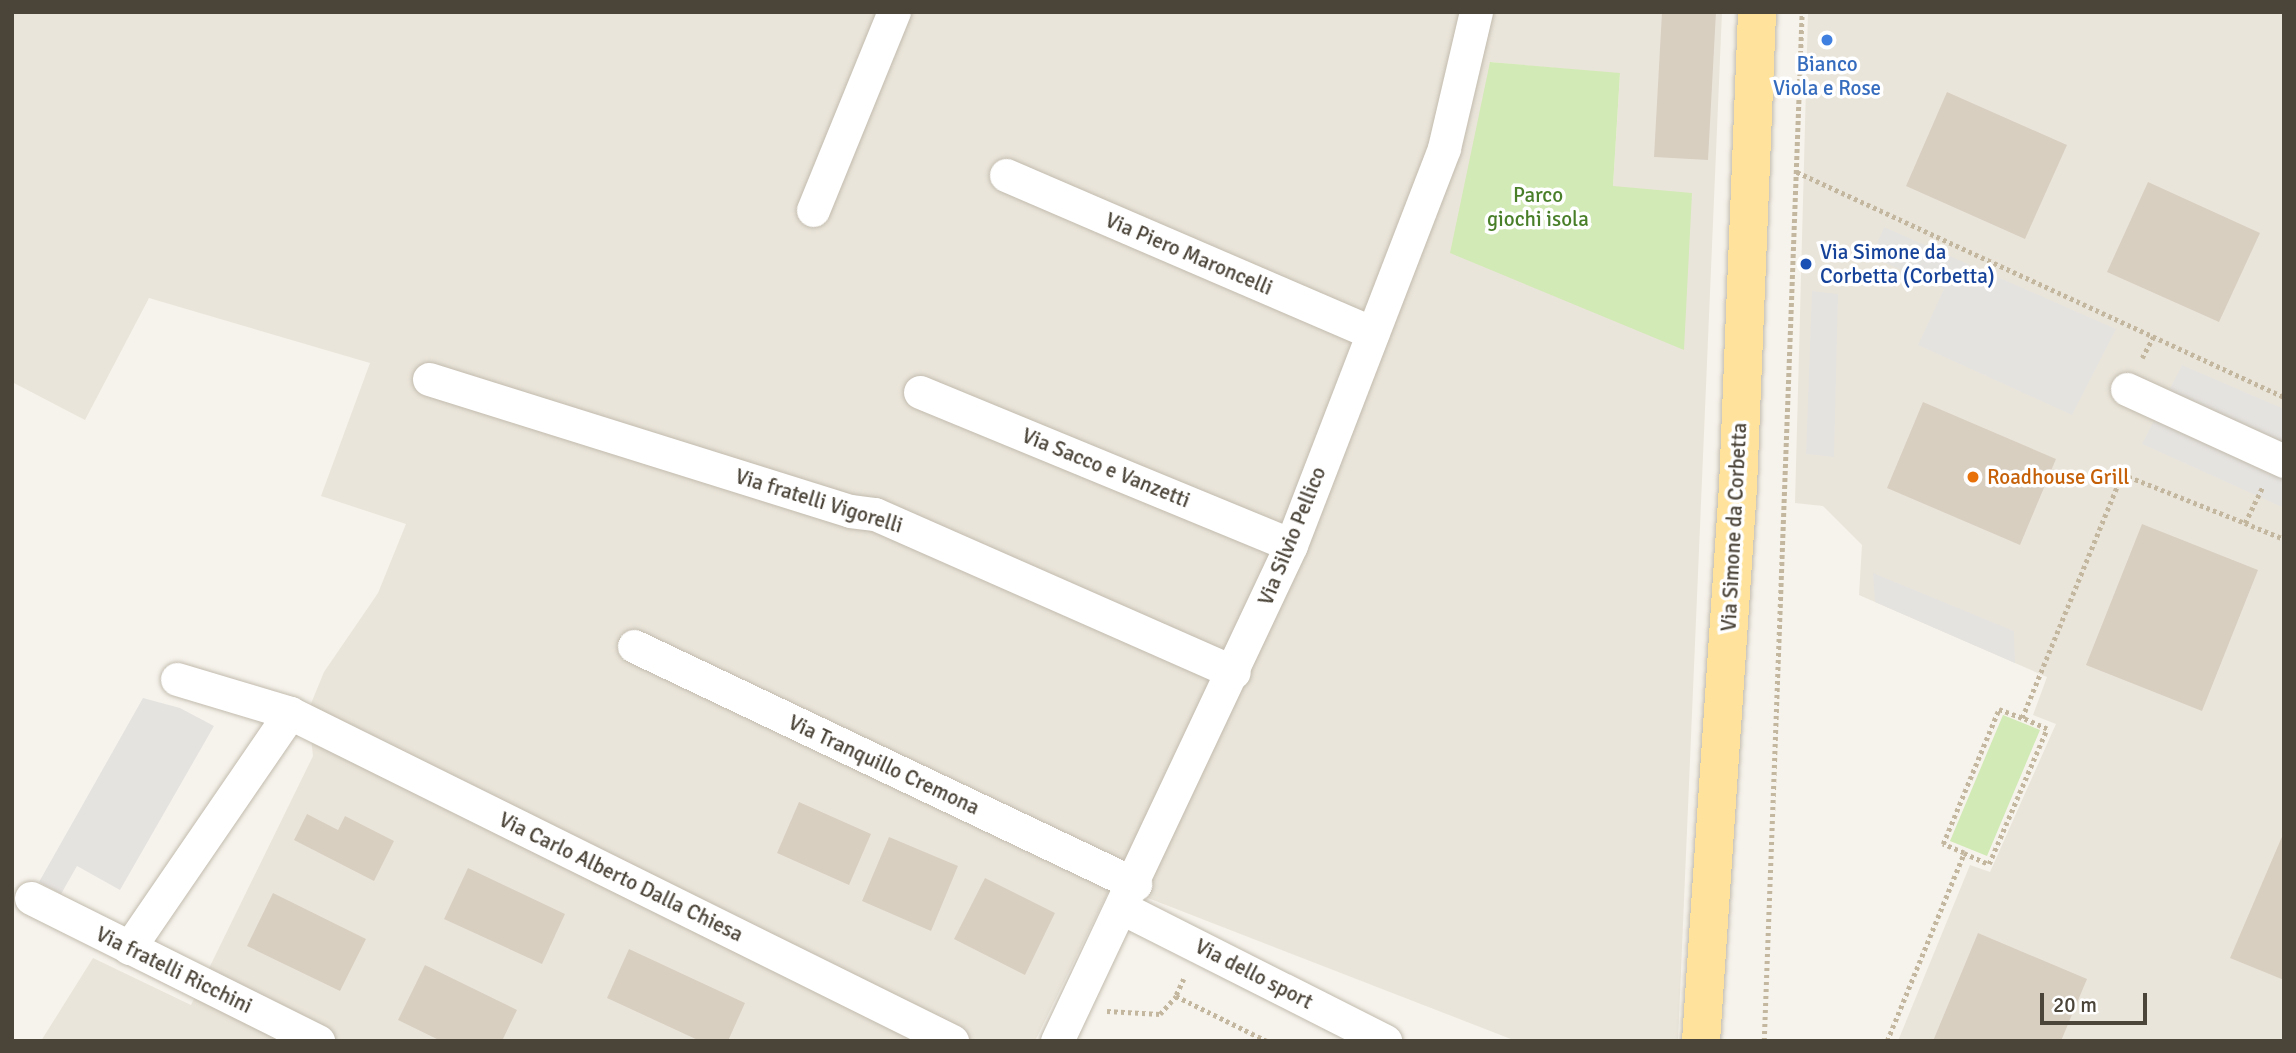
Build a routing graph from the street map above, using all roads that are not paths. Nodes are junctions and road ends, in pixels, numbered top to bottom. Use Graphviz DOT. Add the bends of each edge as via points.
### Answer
graph roads {
  1 [pos="894,12"];
  2 [pos="1476,12"];
  3 [pos="1757,12"];
  4 [pos="1006,175"];
  5 [pos="813,210"];
  6 [pos="1372,333"];
  7 [pos="429,379"];
  8 [pos="2127,390"];
  9 [pos="920,392"];
  10 [pos="2280,459"];
  11 [pos="1291,544"];
  12 [pos="634,646"];
  13 [pos="1234,672"];
  14 [pos="177,679"];
  15 [pos="290,713"];
  16 [pos="1128,896"];
  17 [pos="31,898"];
  18 [pos="129,948"];
  19 [pos="318,1041"];
  20 [pos="952,1041"];
  21 [pos="1057,1041"];
  22 [pos="1385,1041"];
  23 [pos="1701,1041"];
  1 -- 5 [label="street"];
  2 -- 6 [label="street, Via Silvio Pellico" via="1444,148"];
  3 -- 23 [label="main road, Via Simone da Corbetta" via="1738,487"];
  4 -- 6 [label="street, Via Piero Maroncelli"];
  6 -- 11 [label="street, Via Silvio Pellico"];
  7 -- 13 [label="street, Via fratelli Vigorelli" via="850,511 876,513"];
  8 -- 10 [label="street"];
  9 -- 11 [label="street, Via Sacco e Vanzetti"];
  11 -- 13 [label="street, Via Silvio Pellico"];
  12 -- 16 [label="street, Via Tranquillo Cremona"];
  13 -- 16 [label="street, Via Silvio Pellico"];
  14 -- 15 [label="street, Via Carlo Alberto Dalla Chiesa"];
  15 -- 18 [label="street"];
  15 -- 20 [label="street, Via Carlo Alberto Dalla Chiesa"];
  16 -- 21 [label="street, Via Silvio Pellico"];
  16 -- 22 [label="street, Via dello sport" via="1200,947"];
  17 -- 18 [label="street, Via fratelli Ricchini"];
  18 -- 19 [label="street, Via fratelli Ricchini"];
}
